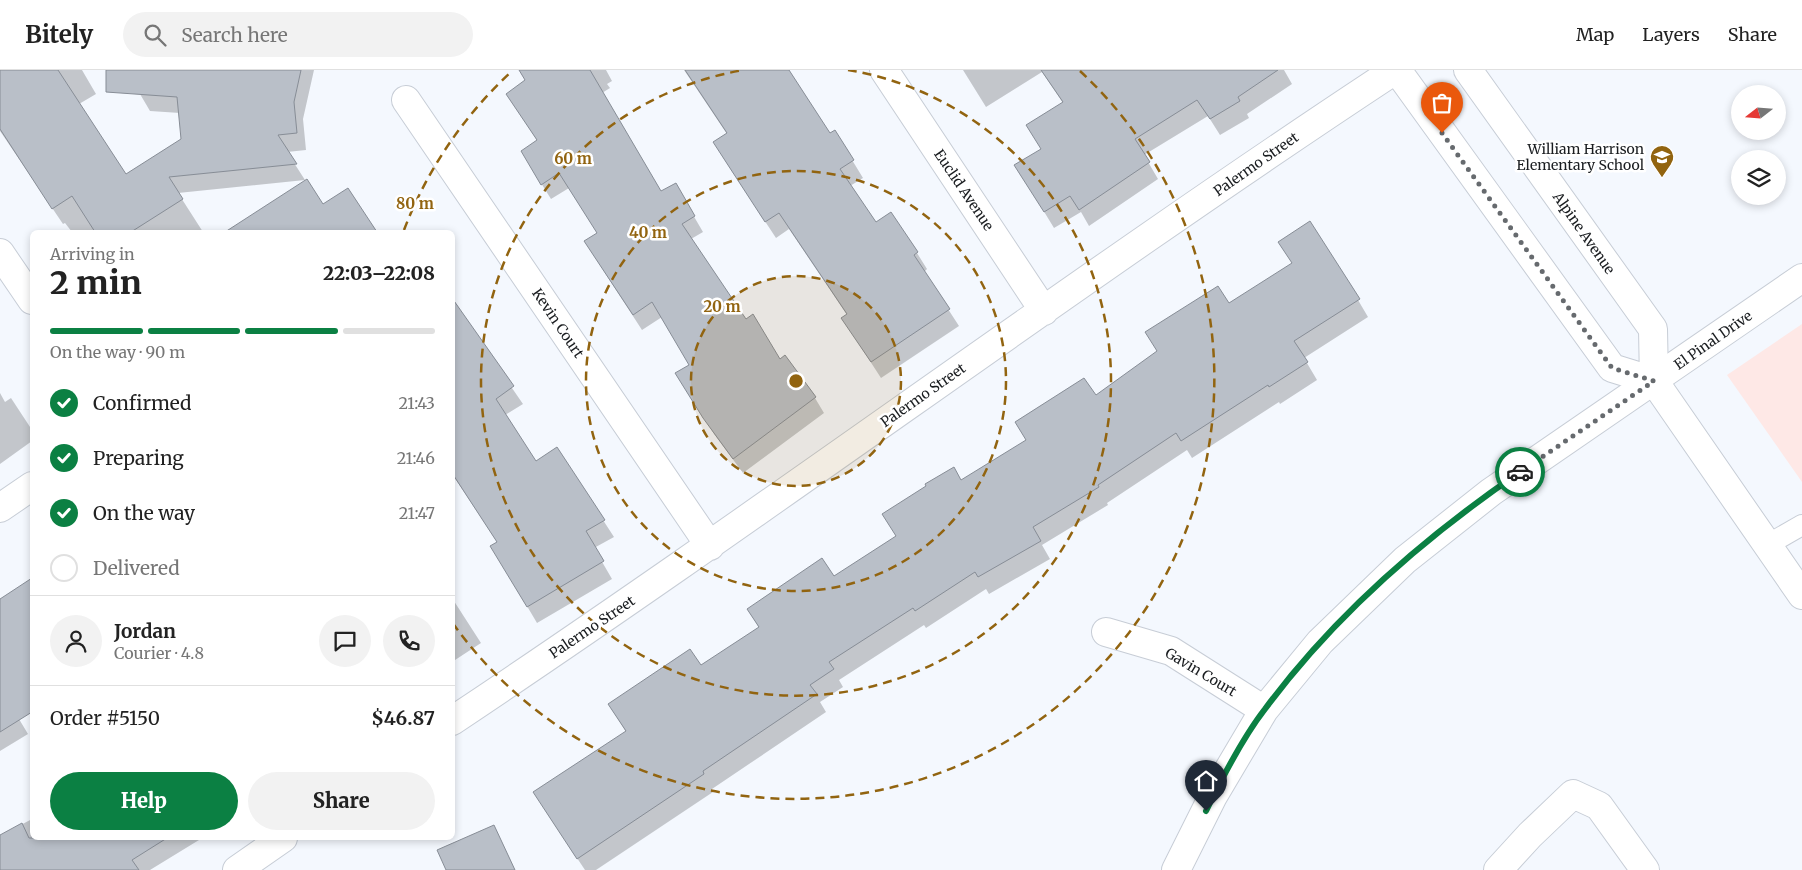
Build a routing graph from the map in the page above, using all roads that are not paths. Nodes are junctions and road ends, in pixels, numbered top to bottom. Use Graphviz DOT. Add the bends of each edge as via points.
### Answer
graph roads {
  1 [pos="884,70"];
  2 [pos="1396,70"];
  3 [pos="1468,70"];
  4 [pos="406,100"];
  5 [pos="0,253"];
  6 [pos="1802,278"];
  7 [pos="30,297"];
  8 [pos="1044,310"];
  9 [pos="1654,381"];
  10 [pos="30,487"];
  11 [pos="0,508"];
  12 [pos="1802,524"];
  13 [pos="1767,545"];
  14 [pos="710,546"];
  15 [pos="1802,595"];
  16 [pos="1106,632"];
  17 [pos="1264,710"];
  18 [pos="455,719"];
  19 [pos="280,840"];
  20 [pos="237,870"];
  21 [pos="1176,870"];
  22 [pos="1498,870"];
  23 [pos="1645,870"];
  1 -- 8 [label="street, Euclid Avenue"];
  2 -- 8 [label="street, Palermo Street"];
  2 -- 9 [label="street" via="1612,368"];
  3 -- 9 [label="street, Alpine Avenue" via="1653,329"];
  4 -- 14 [label="street, Kevin Court"];
  5 -- 7 [label="street"];
  6 -- 9 [label="street, El Pinal Drive"];
  8 -- 14 [label="street, Palermo Street"];
  9 -- 13 [label="street"];
  9 -- 17 [label="street, El Pinal Drive" via="1491,492 1405,560 1320,642"];
  10 -- 11 [label="street"];
  12 -- 13 [label="lane"];
  13 -- 15 [label="street"];
  14 -- 18 [label="street, Palermo Street"];
  16 -- 17 [label="street, Gavin Court" via="1171,651"];
  17 -- 21 [label="street, El Pinal Drive" via="1213,796"];
  19 -- 20 [label="street"];
  22 -- 23 [label="street" via="1573,794 1600,806"];
}
